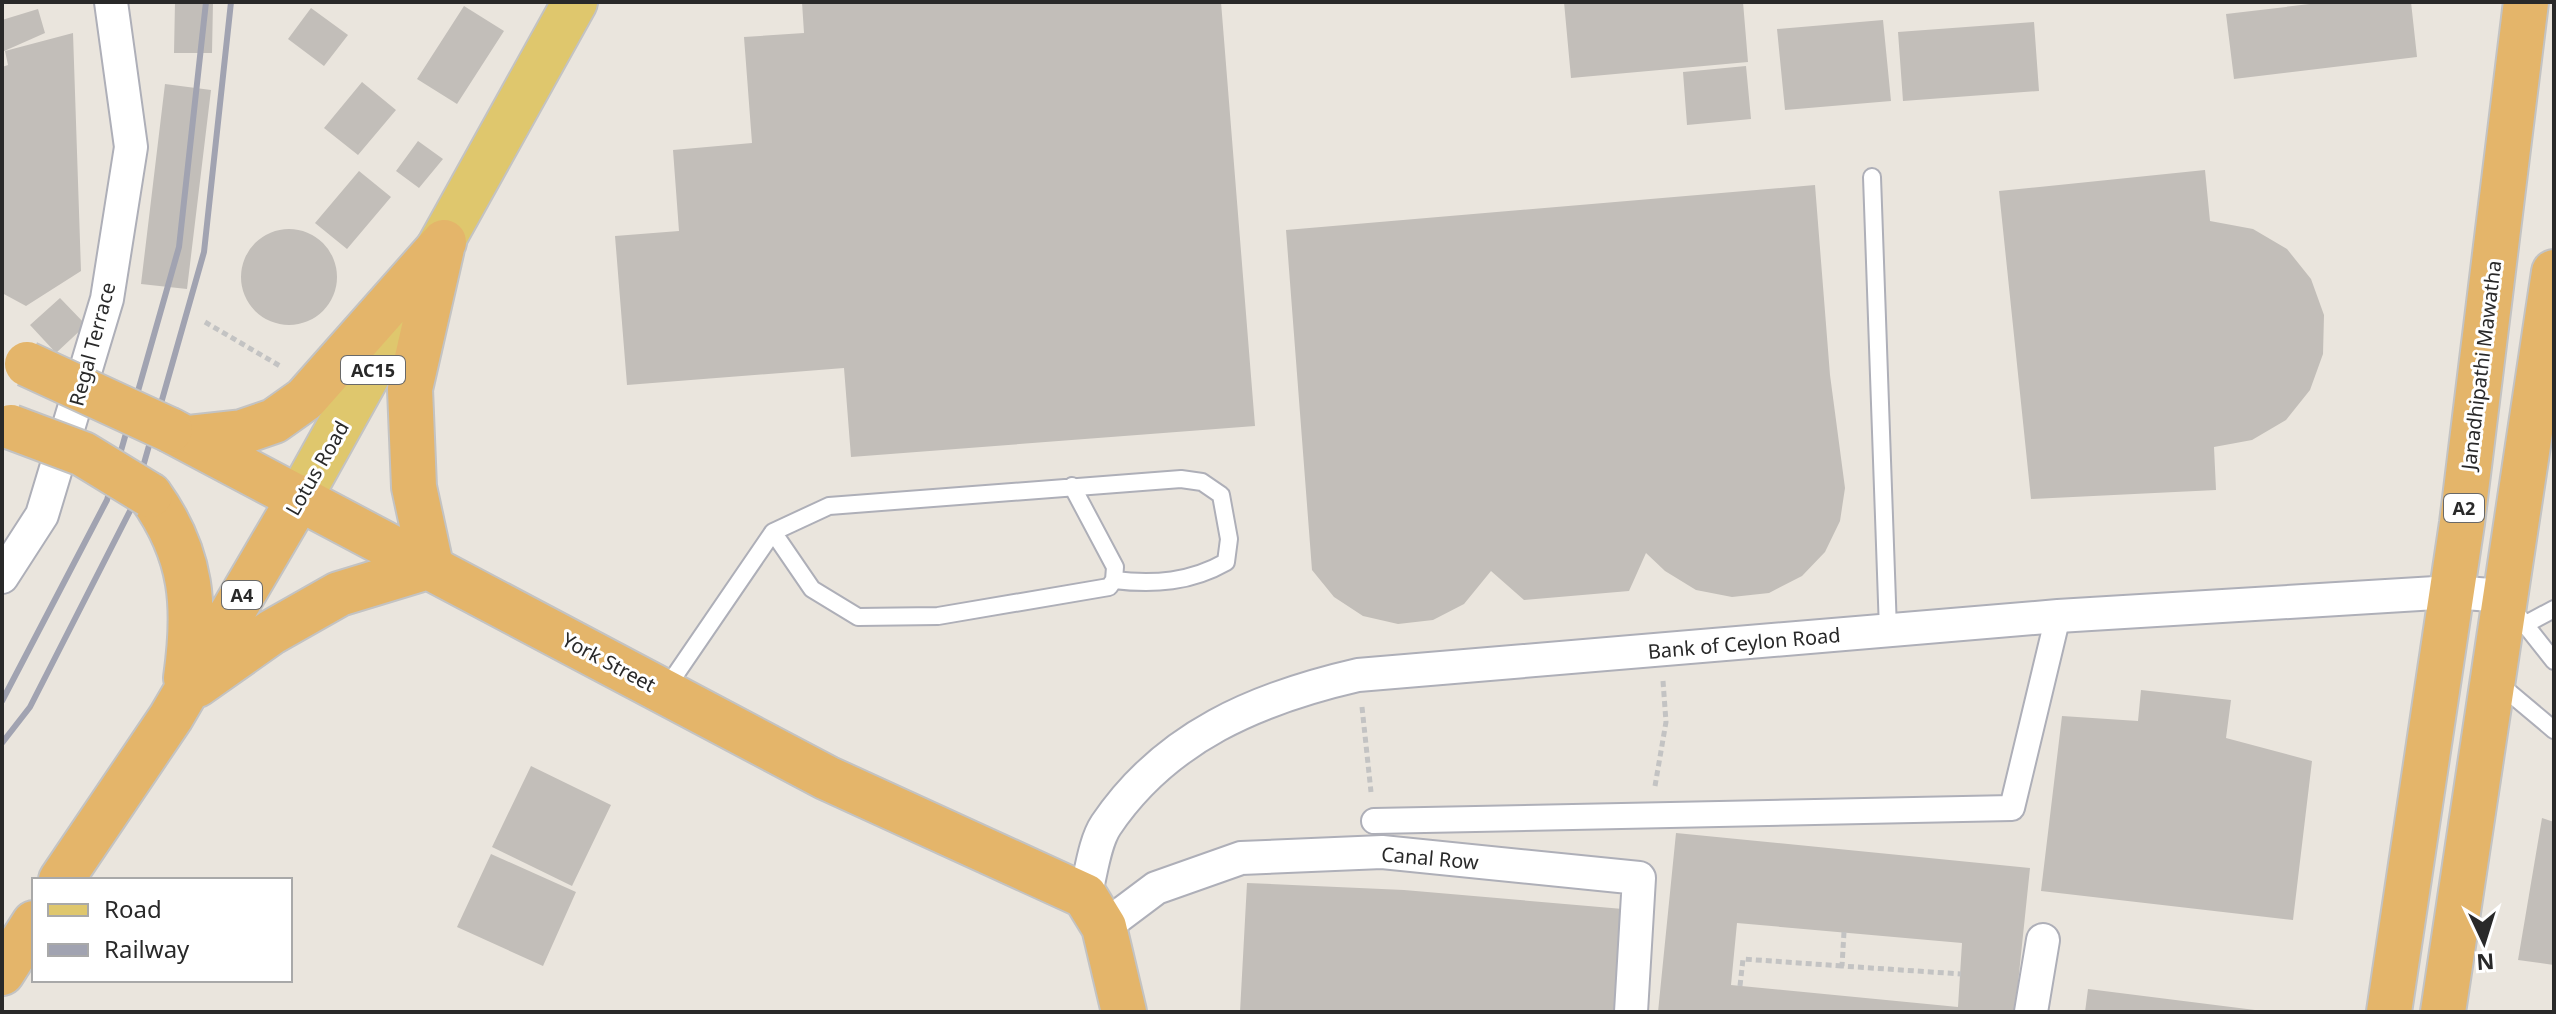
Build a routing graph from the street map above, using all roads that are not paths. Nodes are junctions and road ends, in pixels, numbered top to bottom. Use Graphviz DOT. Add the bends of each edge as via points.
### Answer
graph roads {
  1 [pos="111,2"];
  2 [pos="575,2"];
  3 [pos="2526,2"];
  4 [pos="1872,177"];
  5 [pos="444,242"];
  6 [pos="2552,297"];
  7 [pos="10,358"];
  8 [pos="7,425"];
  9 [pos="178,434"];
  10 [pos="1072,486"];
  11 [pos="300,497"];
  12 [pos="773,532"];
  13 [pos="431,566"];
  14 [pos="2,577"];
  15 [pos="1114,580"];
  16 [pos="2452,592"];
  17 [pos="2554,609"];
  18 [pos="2514,611"];
  19 [pos="2058,616"];
  20 [pos="1888,630"];
  21 [pos="2554,661"];
  22 [pos="2491,676"];
  23 [pos="664,691"];
  24 [pos="183,694"];
  25 [pos="2554,730"];
  26 [pos="1374,821"];
  27 [pos="62,878"];
  28 [pos="1095,912"];
  29 [pos="32,926"];
  30 [pos="2043,940"];
  31 [pos="2,973"];
  32 [pos="1124,1012"];
  33 [pos="1631,1012"];
  34 [pos="2031,1012"];
  35 [pos="2389,1012"];
  36 [pos="2443,1012"];
  1 -- 14 [label="street, Regal Terrace" via="131,147 107,299 42,515"];
  2 -- 5 [label="main road, Lotus Road / AC15"];
  3 -- 16 [label="highway, Janadhipathi Mawatha / A2"];
  4 -- 20 [label="lane"];
  5 -- 9 [label="highway" via="305,399 274,421 242,432"];
  5 -- 11 [label="main road, Lotus Road / AC15"];
  5 -- 13 [label="highway" via="410,389 414,487"];
  6 -- 18 [label="highway, A2"];
  7 -- 9 [label="highway, York Street, bridge"];
  8 -- 24 [label="highway, bridge" via="83,454 150,495 172,529 188,571 193,629"];
  9 -- 11 [label="highway, York Street"];
  10 -- 12 [label="lane" via="829,506"];
  10 -- 15 [label="lane" via="1115,567"];
  10 -- 15 [label="lane" via="1181,479 1202,482 1221,495 1229,539 1226,562 1205,574 1172,581"];
  11 -- 13 [label="highway, York Street"];
  11 -- 24 [label="highway, Lotus Road / A4"];
  12 -- 15 [label="lane" via="812,589 858,617 938,616 1100,590"];
  12 -- 23 [label="lane"];
  13 -- 23 [label="highway, York Street"];
  13 -- 24 [label="highway" via="339,594 272,632"];
  16 -- 18 [label="street, Bank of Ceylon Road"];
  16 -- 19 [label="street, Bank of Ceylon Road"];
  16 -- 35 [label="highway, Janadhipathi Mawatha / A2"];
  17 -- 18 [label="lane"];
  18 -- 21 [label="lane"];
  18 -- 22 [label="highway, A2"];
  19 -- 20 [label="street, Bank of Ceylon Road"];
  19 -- 26 [label="street" via="2012,808"];
  20 -- 28 [label="street, Bank of Ceylon Road" via="1358,675 1295,690 1209,727 1152,772 1104,827"];
  22 -- 25 [label="lane"];
  22 -- 36 [label="highway, A2"];
  23 -- 28 [label="highway, York Street"];
  24 -- 27 [label="highway, Lotus Road / A4"];
  28 -- 32 [label="highway"];
  28 -- 33 [label="street, Canal Row" via="1241,858 1382,852 1639,878"];
  29 -- 31 [label="highway"];
  30 -- 34 [label="street"];
}
